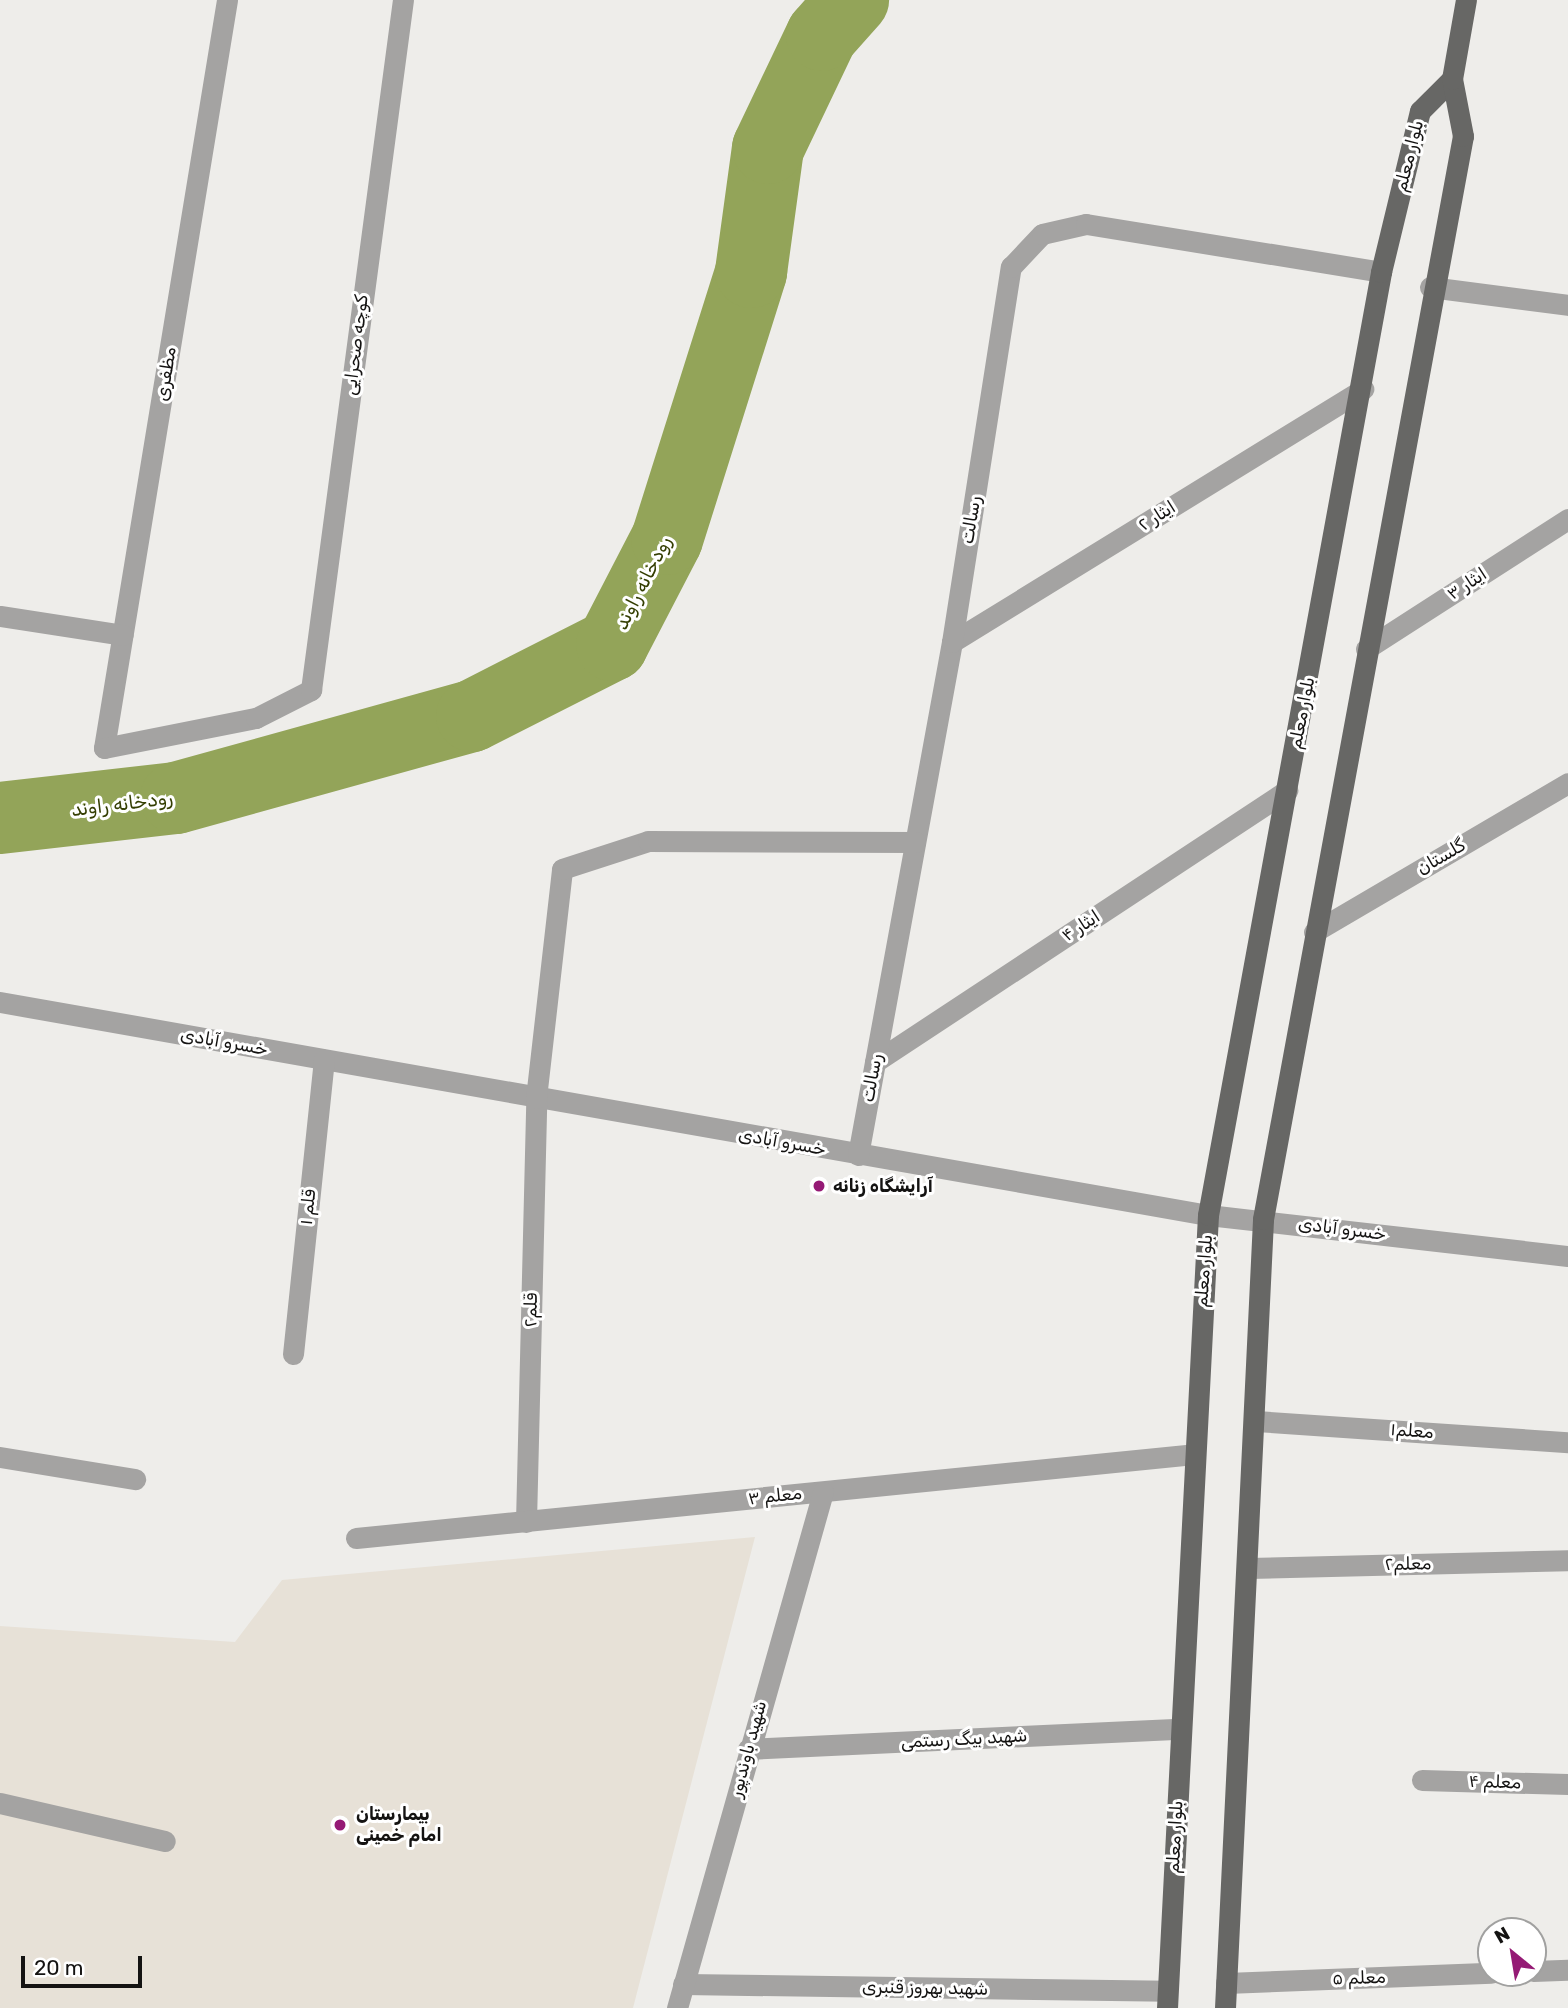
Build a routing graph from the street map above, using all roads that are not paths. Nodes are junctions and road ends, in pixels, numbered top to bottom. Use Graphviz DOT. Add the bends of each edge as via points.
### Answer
graph roads {
  1 [pos="227,0"];
  2 [pos="402,0"];
  3 [pos="1466,0"];
  4 [pos="1452,79"];
  5 [pos="1381,272"];
  6 [pos="1430,287"];
  7 [pos="1568,304"];
  8 [pos="1363,389"];
  9 [pos="1568,519"];
  10 [pos="0,616"];
  11 [pos="122,635"];
  12 [pos="952,642"];
  13 [pos="1366,649"];
  14 [pos="104,748"];
  15 [pos="1568,783"];
  16 [pos="1287,790"];
  17 [pos="915,842"];
  18 [pos="1314,932"];
  19 [pos="0,1002"];
  20 [pos="324,1060"];
  21 [pos="874,1062"];
  22 [pos="536,1098"];
  23 [pos="858,1155"];
  24 [pos="1208,1214"];
  25 [pos="1263,1220"];
  26 [pos="1568,1256"];
  27 [pos="293,1354"];
  28 [pos="1256,1421"];
  29 [pos="1568,1442"];
  30 [pos="1194,1454"];
  31 [pos="0,1457"];
  32 [pos="135,1479"];
  33 [pos="823,1492"];
  34 [pos="526,1522"];
  35 [pos="356,1538"];
  36 [pos="1568,1560"];
  37 [pos="1248,1569"];
  38 [pos="1181,1729"];
  39 [pos="748,1749"];
  40 [pos="1422,1780"];
  41 [pos="1568,1784"];
  42 [pos="0,1803"];
  43 [pos="165,1841"];
  44 [pos="1568,1970"];
  45 [pos="1547,1971"];
  46 [pos="1477,1974"];
  47 [pos="1226,1983"];
  48 [pos="683,1984"];
  49 [pos="1167,2000"];
  50 [pos="677,2008"];
  51 [pos="1225,2008"];
  1 -- 11 [label="street, مظفری"];
  2 -- 14 [label="street, کوچه صحرایی" via="311,690 256,718"];
  3 -- 4 [label="main road"];
  4 -- 5 [label="main road, بلوار معلم" via="1420,111"];
  4 -- 6 [label="main road" via="1463,136"];
  5 -- 8 [label="main road, بلوار معلم"];
  5 -- 12 [label="street, رسالت" via="1086,224 1042,234 1011,267"];
  6 -- 7 [label="street"];
  6 -- 13 [label="main road"];
  8 -- 12 [label="street, ایثار ۲"];
  8 -- 16 [label="main road, بلوار معلم"];
  9 -- 13 [label="street, ایثار ۳"];
  10 -- 11 [label="street"];
  11 -- 14 [label="street, مظفری"];
  12 -- 17 [label="street, رسالت"];
  13 -- 18 [label="main road"];
  15 -- 18 [label="street, گلستان"];
  16 -- 21 [label="street, ایثار ۴"];
  16 -- 24 [label="main road, بلوار معلم"];
  17 -- 21 [label="street, رسالت"];
  17 -- 22 [label="street, قلم۲" via="648,841 562,869"];
  18 -- 25 [label="main road"];
  19 -- 20 [label="street, خسرو آبادی"];
  20 -- 22 [label="street, خسرو آبادی"];
  20 -- 27 [label="street, قلم ۱"];
  21 -- 23 [label="street, رسالت"];
  22 -- 23 [label="street, خسرو آبادی"];
  22 -- 34 [label="street, قلم۲"];
  23 -- 24 [label="street, خسرو آبادی"];
  24 -- 25 [label="street, خسرو آبادی"];
  24 -- 30 [label="main road, بلوار معلم"];
  25 -- 26 [label="street, خسرو آبادی"];
  25 -- 28 [label="main road"];
  28 -- 29 [label="street, معلم۱"];
  28 -- 37 [label="main road"];
  30 -- 33 [label="street, معلم ۳"];
  30 -- 38 [label="main road, بلوار معلم"];
  31 -- 32 [label="street"];
  33 -- 34 [label="street, معلم ۳"];
  33 -- 39 [label="street, شهید باوندپور"];
  34 -- 35 [label="street, معلم ۳"];
  36 -- 37 [label="street, معلم۲"];
  37 -- 47 [label="main road"];
  38 -- 39 [label="street, شهید بیگ رستمی"];
  38 -- 49 [label="main road, بلوار معلم"];
  39 -- 48 [label="street, شهید باوندپور"];
  40 -- 41 [label="street, معلم ۴"];
  42 -- 43 [label="street"];
  44 -- 45 [label="street"];
  46 -- 47 [label="street, معلم ۵"];
  47 -- 51 [label="main road"];
  48 -- 49 [label="street, شهید بهروز قنبری"];
  48 -- 50 [label="street, شهید باوندپور"];
}
